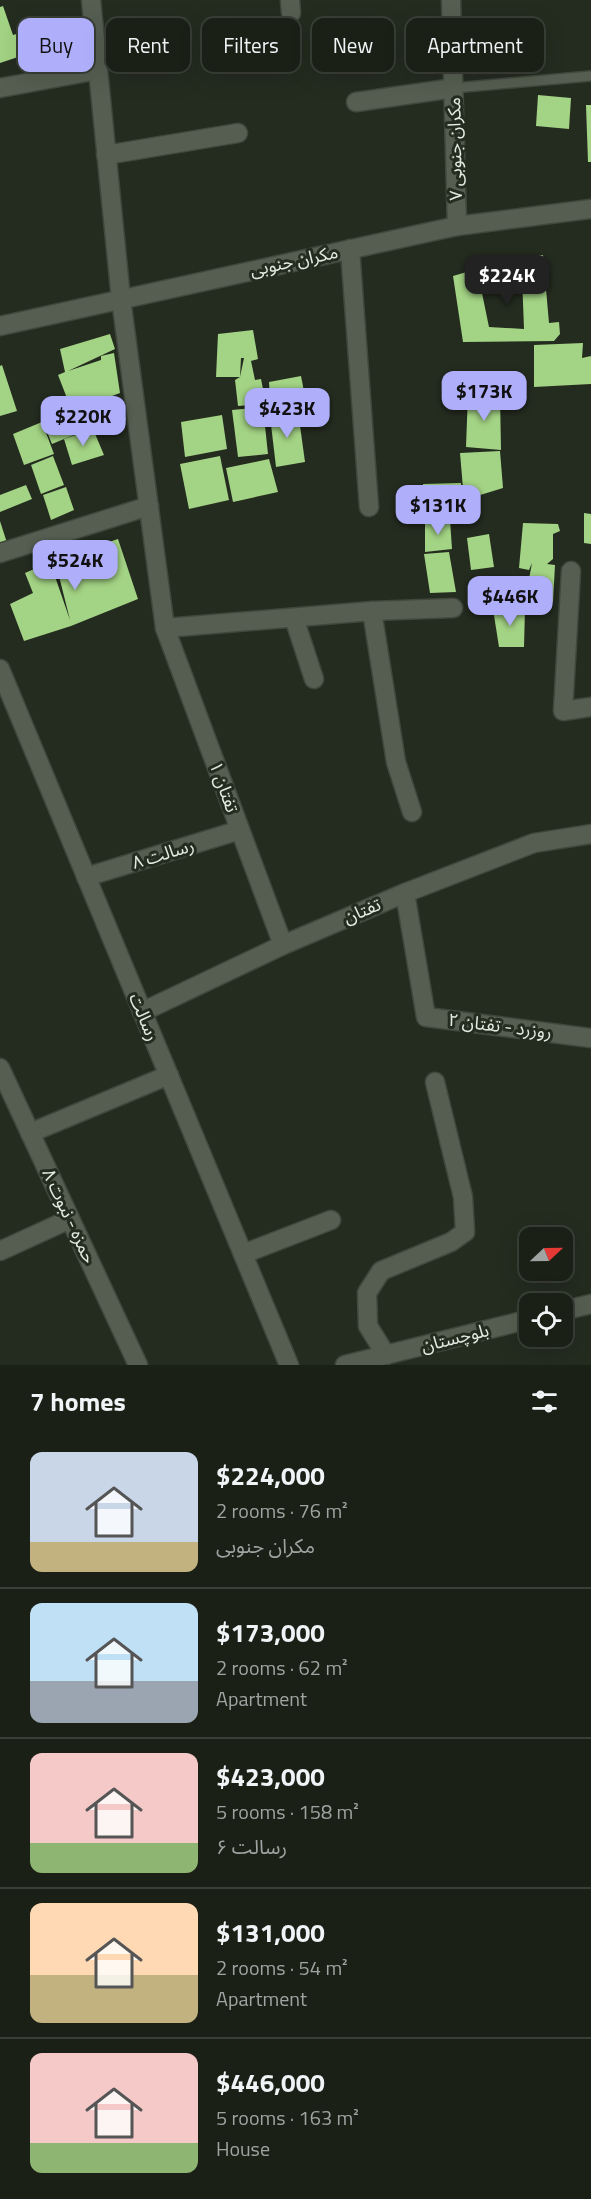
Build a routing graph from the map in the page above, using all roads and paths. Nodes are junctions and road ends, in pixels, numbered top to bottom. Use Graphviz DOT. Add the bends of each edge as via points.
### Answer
graph roads {
  1 [pos="91,0"];
  2 [pos="451,0"];
  3 [pos="98,70"];
  4 [pos="591,76"];
  5 [pos="0,88"];
  6 [pos="454,88"];
  7 [pos="356,102"];
  8 [pos="238,133"];
  9 [pos="106,155"];
  10 [pos="591,209"];
  11 [pos="457,226"];
  12 [pos="350,249"];
  13 [pos="121,299"];
  14 [pos="0,326"];
  15 [pos="149,506"];
  16 [pos="369,507"];
  17 [pos="0,553"];
  18 [pos="571,572"];
  19 [pos="453,608"];
  20 [pos="372,612"];
  21 [pos="294,618"];
  22 [pos="165,628"];
  23 [pos="0,669"];
  24 [pos="314,679"];
  25 [pos="591,707"];
  26 [pos="412,812"];
  27 [pos="240,830"];
  28 [pos="591,834"];
  29 [pos="86,878"];
  30 [pos="405,893"];
  31 [pos="283,945"];
  32 [pos="142,1012"];
  33 [pos="591,1038"];
  34 [pos="0,1068"];
  35 [pos="168,1076"];
  36 [pos="435,1082"];
  37 [pos="30,1133"];
  38 [pos="70,1219"];
  39 [pos="331,1220"];
  40 [pos="0,1251"];
  41 [pos="243,1254"];
  42 [pos="591,1304"];
  43 [pos="573,1308"];
  44 [pos="519,1322"];
  45 [pos="386,1355"];
  46 [pos="138,1365"];
  47 [pos="289,1365"];
  48 [pos="345,1365"];
  1 -- 3 [label="street, تفتان ۱"];
  2 -- 6 [label="street, مکران جنوبی ۷"];
  3 -- 5 [label="street"];
  3 -- 9 [label="street, تفتان ۱"];
  4 -- 6 [label="lane"];
  6 -- 7 [label="street"];
  6 -- 11 [label="street, مکران جنوبی ۷"];
  8 -- 9 [label="street"];
  9 -- 13 [label="street, تفتان ۱"];
  10 -- 11 [label="street, مکران جنوبی"];
  11 -- 12 [label="street, مکران جنوبی"];
  12 -- 13 [label="street, مکران جنوبی"];
  12 -- 16 [label="street"];
  13 -- 14 [label="street, مکران جنوبی"];
  13 -- 15 [label="street, تفتان ۱"];
  15 -- 17 [label="street"];
  15 -- 22 [label="street, تفتان ۱"];
  18 -- 25 [label="street" via="563,711"];
  19 -- 20 [label="street"];
  20 -- 21 [label="street"];
  20 -- 26 [label="street" via="396,762"];
  21 -- 22 [label="street"];
  21 -- 24 [label="street"];
  22 -- 27 [label="street, تفتان ۱"];
  23 -- 29 [label="street, رسالت"];
  27 -- 29 [label="street, رسالت ۸"];
  27 -- 31 [label="street, تفتان ۱"];
  28 -- 30 [label="street, تفتان" via="534,843"];
  29 -- 32 [label="street, رسالت"];
  30 -- 31 [label="street, تفتان"];
  30 -- 33 [label="street, روزرد - تفتان ۲" via="426,1017"];
  31 -- 32 [label="street, تفتان"];
  32 -- 35 [label="street, رسالت"];
  34 -- 37 [label="street, حمزه - نبوت ۸"];
  35 -- 37 [label="street"];
  35 -- 41 [label="street, رسالت"];
  36 -- 45 [label="street" via="463,1197 465,1232 451,1242 381,1271 372,1285 367,1293 368,1326"];
  37 -- 38 [label="street, حمزه - نبوت ۸"];
  38 -- 40 [label="street"];
  38 -- 46 [label="street, حمزه - نبوت ۸"];
  39 -- 41 [label="street"];
  41 -- 47 [label="street, رسالت"];
  42 -- 43 [label="street"];
  44 -- 45 [label="street, بلوچستان"];
  45 -- 48 [label="street, بلوچستان"];
}
